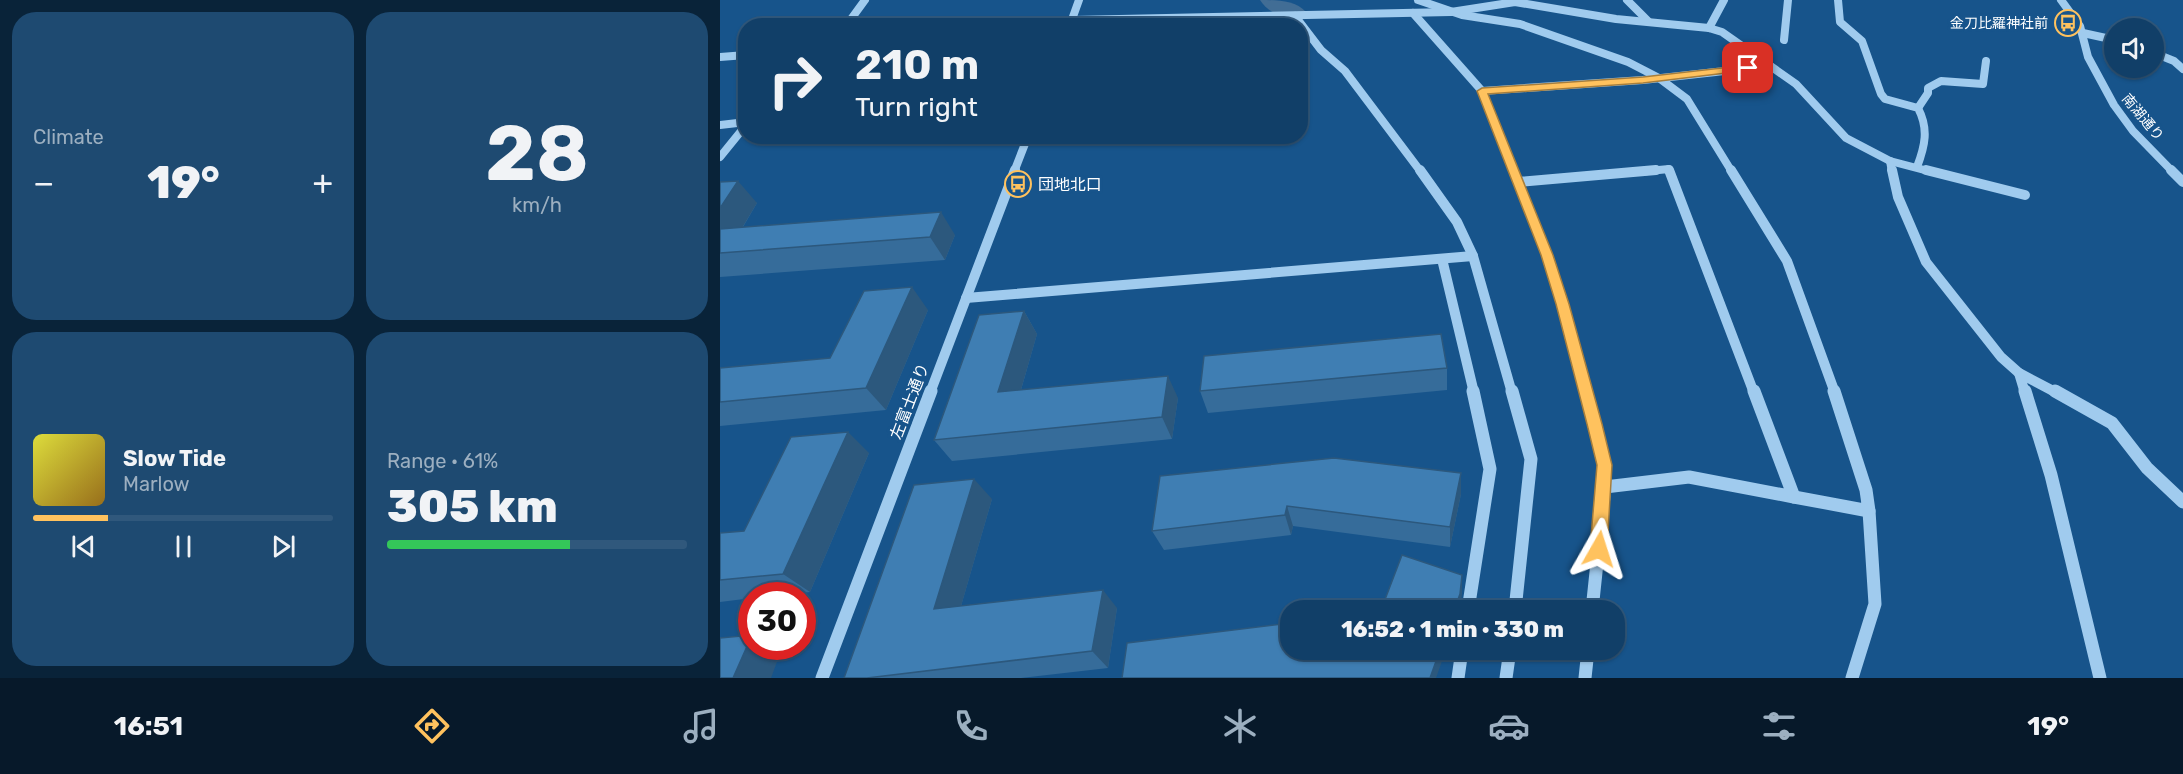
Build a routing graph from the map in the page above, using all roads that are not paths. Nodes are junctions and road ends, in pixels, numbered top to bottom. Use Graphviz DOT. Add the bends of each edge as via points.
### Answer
graph roads {
  1 [pos="865,0"];
  2 [pos="1080,0"];
  3 [pos="1418,0"];
  4 [pos="1628,0"];
  5 [pos="1724,0"];
  6 [pos="1788,0"];
  7 [pos="1838,0"];
  8 [pos="2061,0"];
  9 [pos="1451,12"];
  10 [pos="1413,13"];
  11 [pos="1295,16"];
  12 [pos="852,18"];
  13 [pos="1073,18"];
  14 [pos="1231,18"];
  15 [pos="1648,21"];
  16 [pos="1709,28"];
  17 [pos="1308,33"];
  18 [pos="2083,33"];
  19 [pos="2104,38"];
  20 [pos="1784,40"];
  21 [pos="738,56"];
  22 [pos="720,57"];
  23 [pos="2164,57"];
  24 [pos="1986,61"];
  25 [pos="1770,66"];
  26 [pos="2183,69"];
  27 [pos="1659,78"];
  28 [pos="1482,91"];
  29 [pos="1918,108"];
  30 [pos="738,124"];
  31 [pos="720,125"];
  32 [pos="738,134"];
  33 [pos="1025,144"];
  34 [pos="720,157"];
  35 [pos="1890,161"];
  36 [pos="1917,167"];
  37 [pos="1518,182"];
  38 [pos="2183,182"];
  39 [pos="2025,195"];
  40 [pos="1473,256"];
  41 [pos="1442,259"];
  42 [pos="966,298"];
  43 [pos="2019,373"];
  44 [pos="1605,487"];
  45 [pos="1794,497"];
  46 [pos="2183,502"];
  47 [pos="1869,511"];
  48 [pos="1470,600"];
  49 [pos="1516,600"];
  50 [pos="1593,600"];
  51 [pos="1461,660"];
  52 [pos="1509,660"];
  53 [pos="1587,660"];
  54 [pos="822,678"];
  55 [pos="1458,678"];
  56 [pos="1506,678"];
  57 [pos="1586,678"];
  58 [pos="1852,678"];
  59 [pos="2100,678"];
  1 -- 12 [label="street"];
  2 -- 13 [label="street"];
  3 -- 9 [label="street"];
  4 -- 15 [label="street"];
  5 -- 16 [label="street"];
  6 -- 20 [label="street"];
  7 -- 29 [label="street" via="1840,22 1862,41 1881,94 1885,99"];
  8 -- 18 [label="street, 南湖通り"];
  9 -- 10 [label="street"];
  9 -- 15 [label="street" via="1515,2"];
  9 -- 27 [label="street" via="1530,26 1628,62"];
  10 -- 11 [label="street"];
  10 -- 28 [label="street"];
  11 -- 14 [label="street"];
  15 -- 16 [label="street"];
  16 -- 25 [label="street"];
  17 -- 40 [label="street" via="1345,71 1424,176 1457,222"];
  18 -- 19 [label="street"];
  18 -- 38 [label="street, 南湖通り" via="2088,57 2114,105 2133,131"];
  21 -- 22 [label="street"];
  23 -- 26 [label="street"];
  24 -- 29 [label="street" via="1983,84 1941,81 1928,88"];
  25 -- 27 [label="street"];
  25 -- 35 [label="street" via="1796,84 1846,138"];
  27 -- 28 [label="street"];
  27 -- 47 [label="street" via="1687,99 1787,261 1841,410"];
  28 -- 37 [label="street"];
  29 -- 36 [label="street" via="1926,120 1926,134"];
  30 -- 31 [label="street"];
  32 -- 34 [label="street"];
  33 -- 42 [label="street, 左富士通り"];
  35 -- 36 [label="street"];
  35 -- 43 [label="street" via="1898,197 1926,262 2001,357"];
  36 -- 39 [label="street"];
  37 -- 44 [label="street" via="1563,304 1605,465"];
  37 -- 45 [label="street" via="1670,169"];
  40 -- 41 [label="street"];
  40 -- 49 [label="street" via="1531,459"];
  41 -- 42 [label="street"];
  41 -- 48 [label="street" via="1490,469"];
  42 -- 54 [label="street, 左富士通り"];
  43 -- 46 [label="street" via="2112,423 2147,468"];
  43 -- 59 [label="street" via="2051,475"];
  44 -- 45 [label="street" via="1689,477"];
  44 -- 50 [label="street"];
  45 -- 47 [label="street"];
  47 -- 58 [label="street" via="1875,604"];
  51 -- 55 [label="street"];
  52 -- 56 [label="street"];
  53 -- 57 [label="street"];
}
